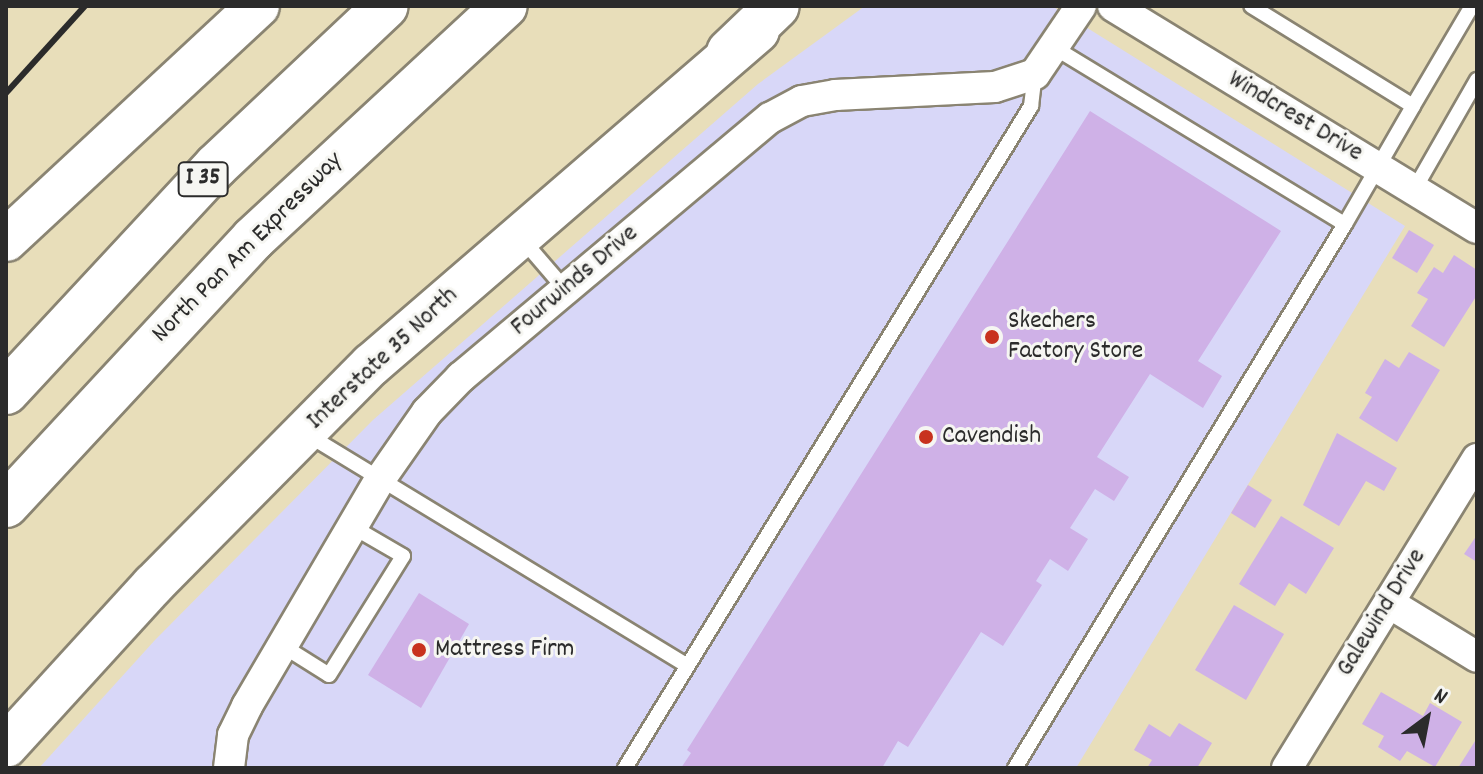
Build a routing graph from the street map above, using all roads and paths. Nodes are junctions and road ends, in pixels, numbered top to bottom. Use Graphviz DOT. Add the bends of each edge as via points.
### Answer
graph roads {
  1 [pos="258,6"];
  2 [pos="386,6"];
  3 [pos="505,6"];
  4 [pos="777,6"];
  5 [pos="790,6"];
  6 [pos="1081,6"];
  7 [pos="1113,6"];
  8 [pos="1251,6"];
  9 [pos="1472,6"];
  10 [pos="1055,48"];
  11 [pos="729,52"];
  12 [pos="1035,74"];
  13 [pos="1477,80"];
  14 [pos="1413,106"];
  15 [pos="1380,169"];
  16 [pos="1414,190"];
  17 [pos="1345,224"];
  18 [pos="1477,228"];
  19 [pos="519,236"];
  20 [pos="6,240"];
  21 [pos="564,288"];
  22 [pos="6,392"];
  23 [pos="304,432"];
  24 [pos="1477,459"];
  25 [pos="381,478"];
  26 [pos="6,505"];
  27 [pos="353,527"];
  28 [pos="1389,603"];
  29 [pos="283,646"];
  30 [pos="1477,657"];
  31 [pos="687,665"];
  32 [pos="6,746"];
  33 [pos="1293,766"];
  34 [pos="229,768"];
  35 [pos="625,768"];
  36 [pos="1015,768"];
  1 -- 20 [label="main road"];
  2 -- 22 [label="highway, I 35" via="216,166"];
  3 -- 26 [label="highway, North Pan Am Expressway" via="253,239"];
  4 -- 11 [label="highway"];
  5 -- 11 [label="main road, Interstate 35 North"];
  6 -- 10 [label="street"];
  7 -- 15 [label="street, Windcrest Drive"];
  8 -- 14 [label="lane"];
  9 -- 14 [label="lane"];
  10 -- 12 [label="street"];
  10 -- 17 [label="lane"];
  11 -- 19 [label="main road, Interstate 35 North"];
  12 -- 21 [label="street, Fourwinds Drive" via="995,87 802,101 770,118"];
  12 -- 31 [label="lane" via="1031,106"];
  13 -- 16 [label="lane"];
  14 -- 15 [label="lane"];
  15 -- 16 [label="street, Windcrest Drive"];
  15 -- 17 [label="lane"];
  16 -- 18 [label="street, Windcrest Drive"];
  17 -- 36 [label="lane"];
  19 -- 21 [label="lane"];
  19 -- 23 [label="main road, Interstate 35 North" via="371,365"];
  21 -- 25 [label="street, Fourwinds Drive" via="427,412"];
  23 -- 25 [label="lane"];
  23 -- 32 [label="main road, Interstate 35 North" via="153,585"];
  24 -- 28 [label="street, Galewind Drive"];
  25 -- 27 [label="street, Fourwinds Drive"];
  25 -- 31 [label="lane"];
  27 -- 29 [label="street, Fourwinds Drive"];
  27 -- 29 [label="lane" via="403,556 329,675"];
  28 -- 30 [label="street"];
  28 -- 33 [label="street, Galewind Drive"];
  29 -- 34 [label="street, Fourwinds Drive" via="233,735"];
  31 -- 35 [label="lane"];
}
